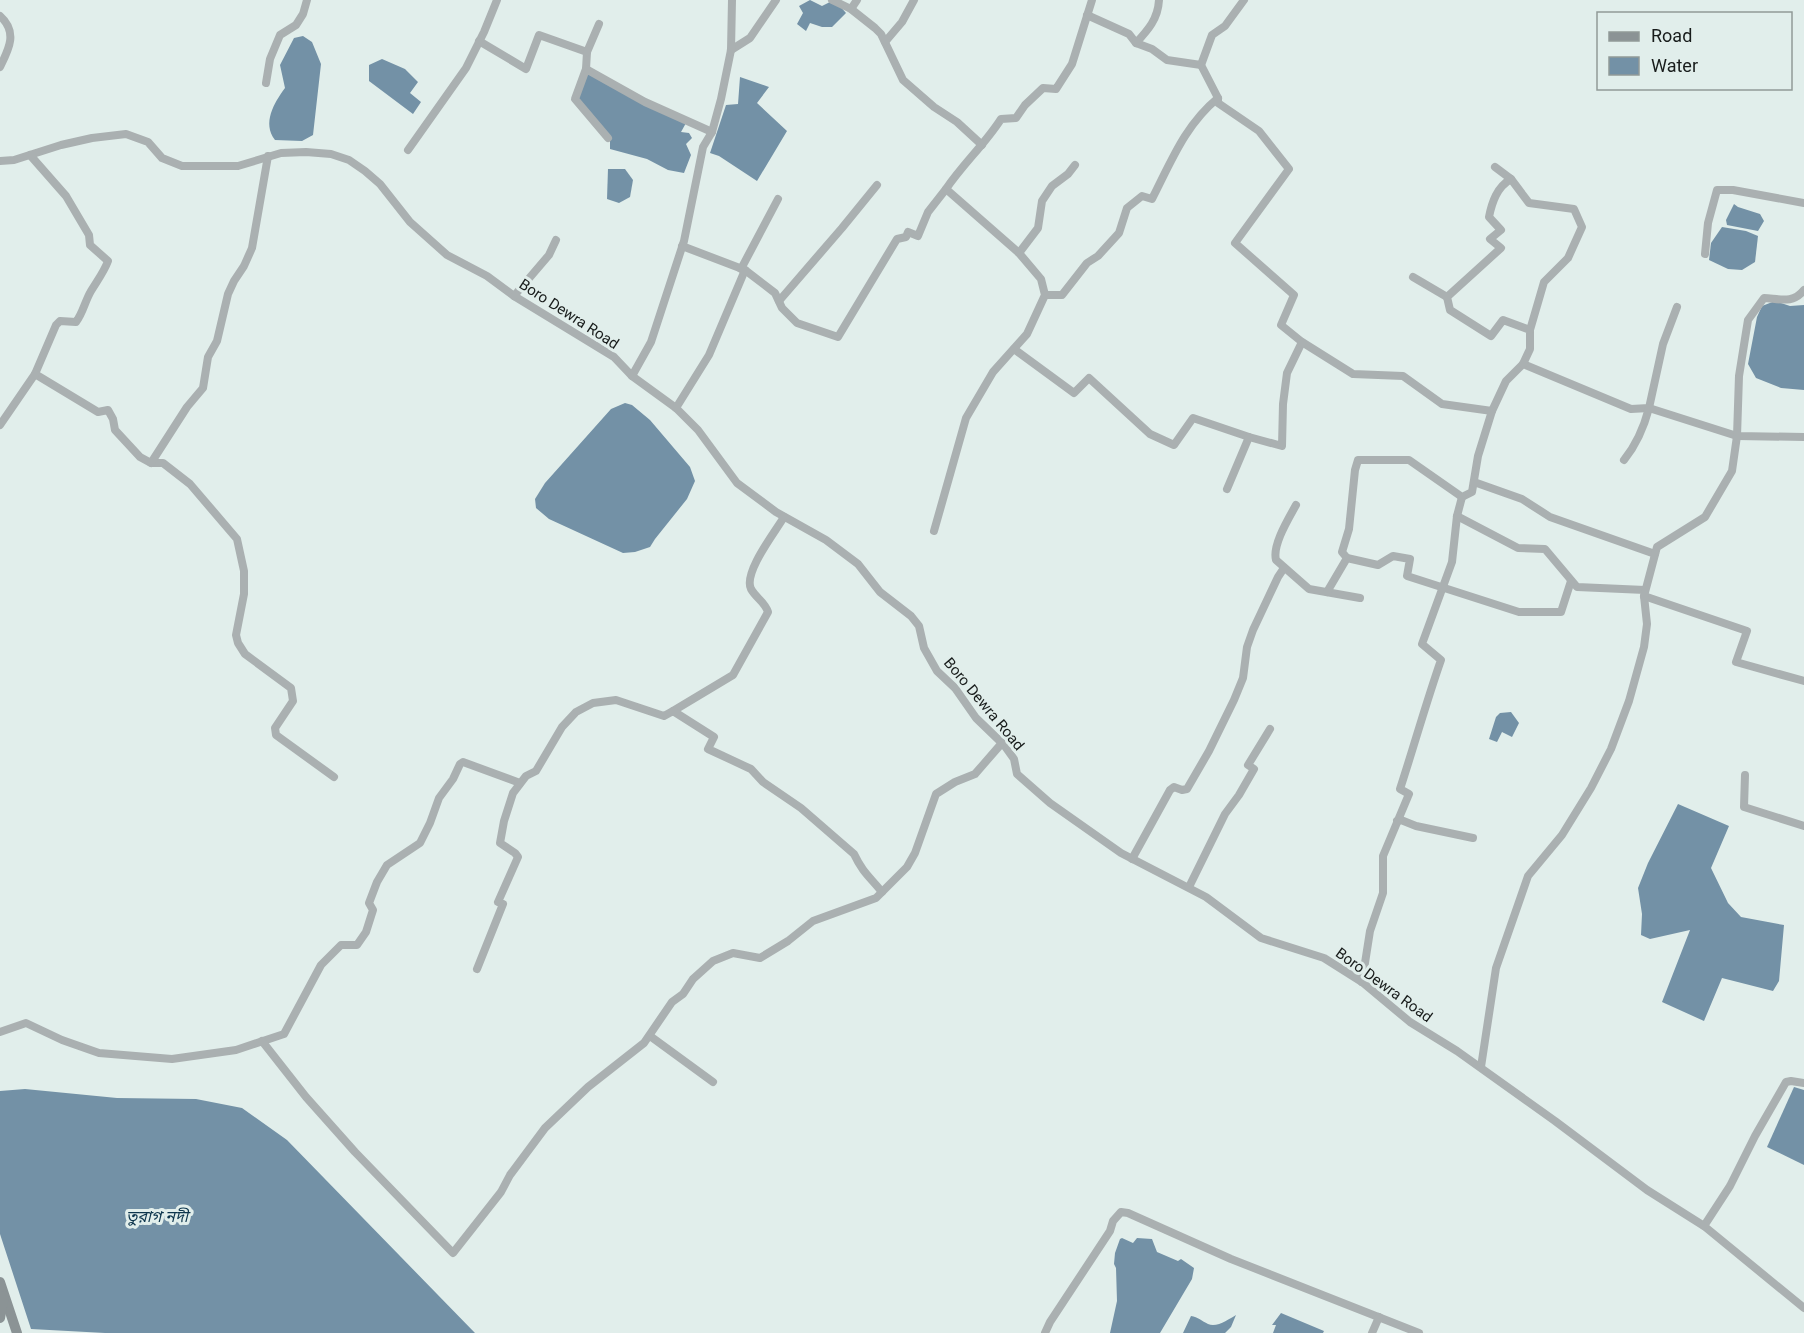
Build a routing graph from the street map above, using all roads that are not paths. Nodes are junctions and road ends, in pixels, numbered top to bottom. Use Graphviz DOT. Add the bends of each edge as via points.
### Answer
graph roads {
  1 [pos="307,0"];
  2 [pos="496,0"];
  3 [pos="732,0"];
  4 [pos="776,0"];
  5 [pos="832,0"];
  6 [pos="857,0"];
  7 [pos="914,0"];
  8 [pos="1092,0"];
  9 [pos="1159,0"];
  10 [pos="1244,0"];
  11 [pos="851,9"];
  12 [pos="1087,15"];
  13 [pos="0,16"];
  14 [pos="599,24"];
  15 [pos="479,41"];
  16 [pos="885,42"];
  17 [pos="1136,43"];
  18 [pos="731,50"];
  19 [pos="587,52"];
  20 [pos="1201,65"];
  21 [pos="0,67"];
  22 [pos="586,69"];
  23 [pos="266,83"];
  24 [pos="1218,98"];
  25 [pos="712,132"];
  26 [pos="608,138"];
  27 [pos="982,145"];
  28 [pos="408,150"];
  29 [pos="30,155"];
  30 [pos="268,156"];
  31 [pos="0,161"];
  32 [pos="1075,165"];
  33 [pos="1495,167"];
  34 [pos="1511,179"];
  35 [pos="877,185"];
  36 [pos="946,189"];
  37 [pos="778,200"];
  38 [pos="1804,203"];
  39 [pos="556,240"];
  40 [pos="682,246"];
  41 [pos="1019,253"];
  42 [pos="1705,254"];
  43 [pos="743,269"];
  44 [pos="1413,277"];
  45 [pos="1804,290"];
  46 [pos="1045,295"];
  47 [pos="514,296"];
  48 [pos="1447,297"];
  49 [pos="779,300"];
  50 [pos="1677,307"];
  51 [pos="1530,330"];
  52 [pos="1302,342"];
  53 [pos="1014,349"];
  54 [pos="1523,364"];
  55 [pos="35,374"];
  56 [pos="632,376"];
  57 [pos="676,408"];
  58 [pos="1649,408"];
  59 [pos="1492,411"];
  60 [pos="0,425"];
  61 [pos="1737,436"];
  62 [pos="1249,437"];
  63 [pos="1804,437"];
  64 [pos="1624,460"];
  65 [pos="151,463"];
  66 [pos="1474,482"];
  67 [pos="1227,489"];
  68 [pos="1462,497"];
  69 [pos="1296,504"];
  70 [pos="1457,516"];
  71 [pos="784,517"];
  72 [pos="934,531"];
  73 [pos="1655,554"];
  74 [pos="1347,558"];
  75 [pos="1284,568"];
  76 [pos="1571,581"];
  77 [pos="1442,587"];
  78 [pos="1327,592"];
  79 [pos="1645,593"];
  80 [pos="1360,598"];
  81 [pos="1804,681"];
  82 [pos="673,711"];
  83 [pos="1270,729"];
  84 [pos="1002,743"];
  85 [pos="1745,776"];
  86 [pos="334,777"];
  87 [pos="520,783"];
  88 [pos="1396,821"];
  89 [pos="1804,826"];
  90 [pos="1473,838"];
  91 [pos="1132,859"];
  92 [pos="1189,887"];
  93 [pos="882,892"];
  94 [pos="477,969"];
  95 [pos="1362,982"];
  96 [pos="0,1032"];
  97 [pos="650,1036"];
  98 [pos="262,1041"];
  99 [pos="1480,1067"];
  100 [pos="713,1082"];
  101 [pos="1804,1083"];
  102 [pos="1704,1226"];
  103 [pos="0,1282"];
  104 [pos="4,1295"];
  105 [pos="1804,1308"];
  106 [pos="1379,1317"];
  107 [pos="0,1318"];
  108 [pos="17,1333"];
  109 [pos="1045,1333"];
  110 [pos="1372,1333"];
  111 [pos="1419,1333"];
  1 -- 23 [label="street" via="296,25 280,35 270,58"];
  2 -- 15 [label="street"];
  3 -- 18 [label="street"];
  4 -- 18 [label="street" via="750,39"];
  5 -- 11 [label="street"];
  6 -- 11 [label="street"];
  7 -- 16 [label="street"];
  8 -- 12 [label="street"];
  9 -- 17 [label="street" via="1158,13"];
  10 -- 20 [label="street" via="1225,26 1212,35"];
  11 -- 16 [label="street" via="875,28"];
  12 -- 17 [label="street" via="1129,34"];
  12 -- 27 [label="street" via="1072,64 1056,89 1044,88 1016,118 1001,119"];
  13 -- 21 [label="street" via="10,30 10,38"];
  14 -- 19 [label="street"];
  15 -- 19 [label="street" via="526,69 539,34"];
  15 -- 28 [label="street" via="466,68"];
  16 -- 27 [label="street" via="903,80"];
  17 -- 20 [label="street" via="1167,60"];
  18 -- 25 [label="street"];
  19 -- 22 [label="street"];
  20 -- 24 [label="street"];
  22 -- 25 [label="street" via="645,102"];
  22 -- 26 [label="street" via="575,99"];
  24 -- 46 [label="street" via="1203,111 1181,142 1152,199 1142,196 1127,208 1119,233 1087,263 1062,295"];
  24 -- 52 [label="street" via="1218,104 1259,131 1289,170 1235,243 1294,296 1281,325"];
  25 -- 40 [label="street" via="703,147"];
  27 -- 36 [label="street"];
  29 -- 30 [label="street, Boro Dewra Road" via="92,138 126,134 148,142 162,158 182,166 238,166"];
  29 -- 31 [label="street, Boro Dewra Road"];
  29 -- 55 [label="street" via="66,196 89,235 90,245 108,261 76,322 60,321 56,325"];
  30 -- 47 [label="street, Boro Dewra Road" via="306,152 349,160 380,184 410,222 447,255"];
  30 -- 65 [label="street" via="252,248 228,294 217,341 207,357 203,388"];
  32 -- 41 [label="street" via="1042,201 1038,228"];
  33 -- 34 [label="street"];
  34 -- 48 [label="street" via="1503,183 1491,203 1489,217 1501,230 1490,240 1501,248"];
  34 -- 51 [label="street" via="1529,203 1574,209 1582,227 1568,258 1544,282"];
  35 -- 49 [label="street"];
  36 -- 41 [label="street"];
  36 -- 49 [label="street" via="928,212 918,236 908,232 906,237 897,239 838,337 796,323"];
  37 -- 43 [label="street"];
  38 -- 42 [label="street" via="1717,190"];
  39 -- 47 [label="street" via="549,255"];
  40 -- 43 [label="street"];
  40 -- 56 [label="street" via="651,342"];
  41 -- 46 [label="street" via="1041,279"];
  43 -- 49 [label="street"];
  43 -- 57 [label="street" via="709,355"];
  44 -- 48 [label="street"];
  45 -- 61 [label="street" via="1791,300 1764,298 1748,321 1739,376"];
  46 -- 53 [label="street" via="1027,334"];
  47 -- 56 [label="street, Boro Dewra Road" via="614,357"];
  48 -- 51 [label="street" via="1450,310 1491,336 1503,320"];
  50 -- 58 [label="street" via="1663,344"];
  51 -- 54 [label="street" via="1530,349"];
  52 -- 59 [label="street" via="1353,374 1403,376 1442,404"];
  52 -- 62 [label="street" via="1287,373 1282,446"];
  53 -- 62 [label="street" via="1074,393 1089,378 1150,434 1174,445 1193,418"];
  53 -- 72 [label="street" via="993,372 966,418"];
  54 -- 58 [label="street" via="1631,409"];
  54 -- 59 [label="street" via="1506,381"];
  55 -- 60 [label="street"];
  55 -- 65 [label="street" via="98,412 108,410 115,430 140,457"];
  56 -- 57 [label="street, Boro Dewra Road"];
  57 -- 71 [label="street, Boro Dewra Road" via="699,430 737,483"];
  58 -- 61 [label="street"];
  58 -- 64 [label="street" via="1633,449"];
  59 -- 66 [label="street"];
  61 -- 63 [label="street"];
  61 -- 73 [label="street" via="1732,471 1706,517 1657,547"];
  62 -- 67 [label="street"];
  65 -- 86 [label="street" via="163,463 190,484 237,539 244,571 238,643 245,654 291,688 293,701 275,728 276,735"];
  66 -- 68 [label="street" via="1472,492"];
  66 -- 73 [label="street" via="1522,499 1550,517"];
  68 -- 70 [label="street"];
  68 -- 74 [label="street" via="1409,460 1358,460 1342,552"];
  69 -- 75 [label="street" via="1277,543 1276,560"];
  70 -- 76 [label="street" via="1518,548 1545,549"];
  70 -- 77 [label="street" via="1452,562"];
  71 -- 82 [label="street" via="749,578 751,589 768,612 746,655 733,675"];
  71 -- 84 [label="street, Boro Dewra Road" via="826,540 858,564 880,592 911,616 937,671"];
  73 -- 79 [label="street"];
  74 -- 77 [label="street" via="1378,565 1394,556 1410,559 1407,576"];
  74 -- 78 [label="street"];
  75 -- 78 [label="street" via="1309,589"];
  75 -- 91 [label="street" via="1253,630 1243,678 1209,751 1187,789 1170,790"];
  76 -- 77 [label="street" via="1561,612 1519,612"];
  76 -- 79 [label="street" via="1577,587"];
  77 -- 88 [label="street" via="1422,644 1441,660 1400,789 1409,794"];
  78 -- 80 [label="street"];
  79 -- 81 [label="street" via="1747,631 1736,662"];
  79 -- 99 [label="street" via="1644,647 1629,701 1591,788 1562,835 1528,876 1496,968"];
  82 -- 87 [label="street" via="664,716 616,700 576,712 536,771"];
  82 -- 93 [label="street" via="714,737 708,749 751,769 801,808 854,854 866,876"];
  83 -- 92 [label="street" via="1248,765 1254,769 1225,814"];
  84 -- 91 [label="street, Boro Dewra Road" via="1014,759 1017,774 1031,788"];
  84 -- 93 [label="street" via="975,774 936,794 915,853"];
  85 -- 89 [label="street" via="1744,807"];
  87 -- 94 [label="street" via="509,804 500,843 518,857 498,902 503,904"];
  87 -- 98 [label="street" via="473,764 460,764 439,798 420,843 387,865 380,875 369,903 373,910 364,936 357,945 341,945 334,950 321,965 284,1034"];
  88 -- 90 [label="street"];
  88 -- 95 [label="street" via="1383,856 1383,893 1370,931"];
  91 -- 92 [label="street, Boro Dewra Road"];
  92 -- 95 [label="street, Boro Dewra Road" via="1261,938 1324,958"];
  93 -- 97 [label="street" via="876,898 813,921 760,958 733,953 713,961 672,1002"];
  95 -- 99 [label="street, Boro Dewra Road" via="1410,1022"];
  96 -- 98 [label="street" via="26,1023 99,1053 172,1059 236,1050"];
  97 -- 98 [label="street" via="544,1128 453,1253 355,1152"];
  97 -- 100 [label="street"];
  99 -- 102 [label="street, Boro Dewra Road" via="1647,1190"];
  101 -- 102 [label="street" via="1786,1082"];
  102 -- 105 [label="street, Boro Dewra Road"];
  103 -- 104 [label="street"];
  104 -- 107 [label="street"];
  104 -- 108 [label="street"];
  106 -- 109 [label="street" via="1121,1212"];
  106 -- 110 [label="street"];
  106 -- 111 [label="street"];
}
